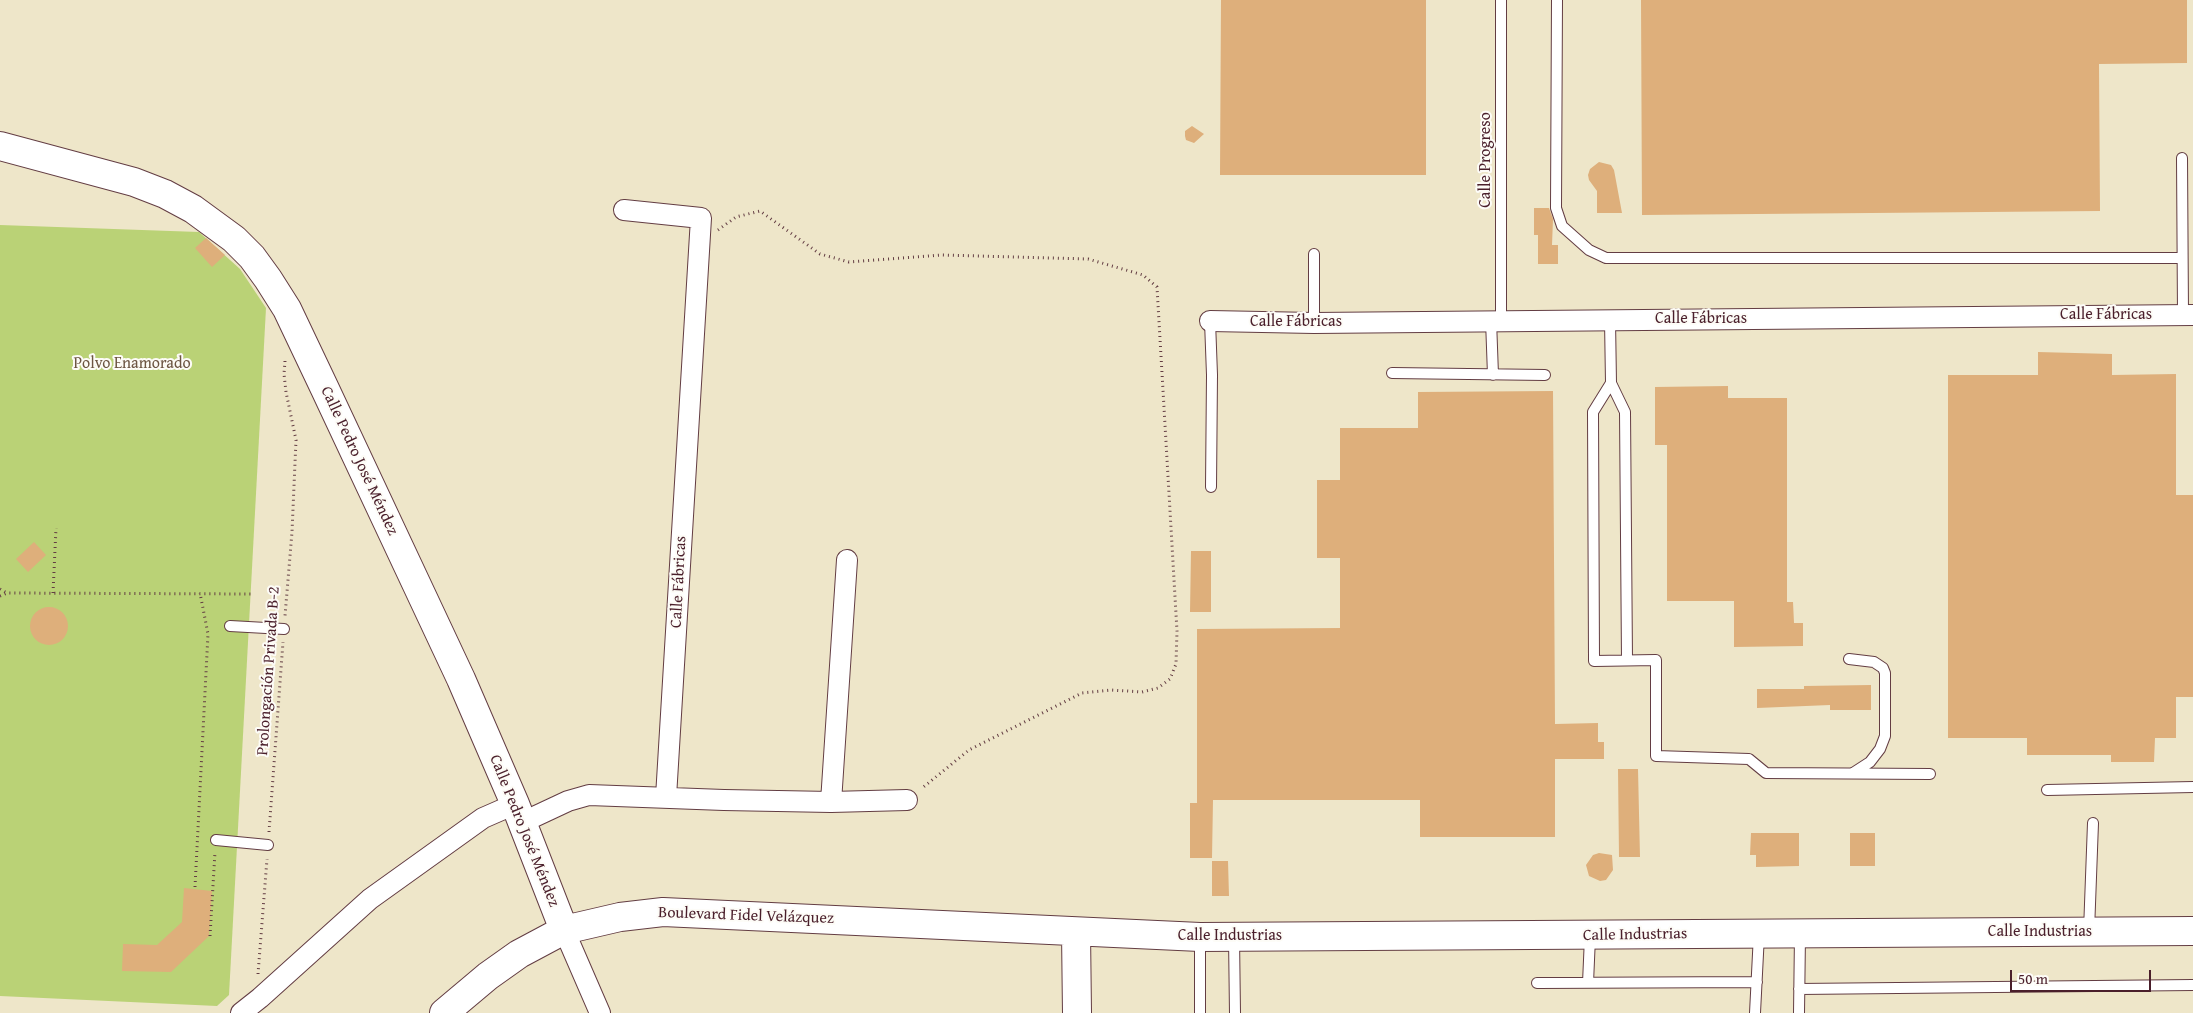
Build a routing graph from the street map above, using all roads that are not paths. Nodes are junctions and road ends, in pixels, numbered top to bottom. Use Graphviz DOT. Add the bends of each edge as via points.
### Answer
graph roads {
  1 [pos="1501,0"];
  2 [pos="1557,0"];
  3 [pos="0,146"];
  4 [pos="2182,158"];
  5 [pos="624,210"];
  6 [pos="2188,245"];
  7 [pos="1314,254"];
  8 [pos="2182,258"];
  9 [pos="2188,315"];
  10 [pos="1496,320"];
  11 [pos="1610,320"];
  12 [pos="1210,321"];
  13 [pos="1314,323"];
  14 [pos="1392,373"];
  15 [pos="1546,374"];
  16 [pos="1493,375"];
  17 [pos="1611,383"];
  18 [pos="1211,487"];
  19 [pos="847,560"];
  20 [pos="230,626"];
  21 [pos="284,628"];
  22 [pos="1850,659"];
  23 [pos="1627,660"];
  24 [pos="1852,774"];
  25 [pos="1930,774"];
  26 [pos="2193,787"];
  27 [pos="2047,790"];
  28 [pos="666,797"];
  29 [pos="906,800"];
  30 [pos="831,802"];
  31 [pos="518,813"];
  32 [pos="2093,823"];
  33 [pos="216,840"];
  34 [pos="268,845"];
  35 [pos="564,930"];
  36 [pos="2193,931"];
  37 [pos="1076,932"];
  38 [pos="2089,932"];
  39 [pos="1759,933"];
  40 [pos="1800,934"];
  41 [pos="1234,936"];
  42 [pos="1590,936"];
  43 [pos="1200,937"];
  44 [pos="1756,982"];
  45 [pos="1537,983"];
  46 [pos="1588,983"];
  47 [pos="2193,985"];
  48 [pos="1800,989"];
  49 [pos="450,1011"];
  50 [pos="244,1012"];
  51 [pos="600,1013"];
  52 [pos="1076,1013"];
  53 [pos="1200,1013"];
  54 [pos="1235,1013"];
  55 [pos="1755,1013"];
  56 [pos="1799,1013"];
  1 -- 10 [label="lane, Calle Progreso"];
  2 -- 8 [label="lane" via="1556,208 1562,226 1589,250 1606,258"];
  3 -- 31 [label="street, Calle Pedro José Méndez" via="134,182 165,194 193,209 234,239 252,257 287,309 461,679"];
  4 -- 6 [label="lane"];
  5 -- 28 [label="street, Calle Fábricas" via="701,218"];
  6 -- 8 [label="lane"];
  7 -- 13 [label="lane"];
  8 -- 9 [label="lane"];
  9 -- 11 [label="street, Calle Fábricas"];
  10 -- 11 [label="street, Calle Fábricas"];
  10 -- 13 [label="street, Calle Fábricas"];
  10 -- 16 [label="lane, Calle Progreso"];
  11 -- 17 [label="lane"];
  12 -- 13 [label="street, Calle Fábricas"];
  12 -- 18 [label="lane"];
  14 -- 16 [label="lane"];
  15 -- 16 [label="lane"];
  17 -- 23 [label="lane" via="1625,412"];
  17 -- 23 [label="lane" via="1594,412 1594,661"];
  19 -- 30 [label="street"];
  20 -- 21 [label="lane"];
  22 -- 24 [label="lane" via="1874,662 1886,673 1885,736 1870,762"];
  23 -- 24 [label="lane" via="1656,660 1656,756 1749,760 1766,773"];
  24 -- 25 [label="lane"];
  26 -- 27 [label="lane"];
  28 -- 30 [label="street"];
  28 -- 31 [label="street" via="589,795"];
  29 -- 30 [label="street"];
  31 -- 35 [label="street, Calle Pedro José Méndez"];
  31 -- 50 [label="street" via="483,818 370,899"];
  32 -- 38 [label="lane"];
  33 -- 34 [label="lane"];
  35 -- 37 [label="street, Boulevard Fidel Velázquez" via="620,916 663,912"];
  35 -- 49 [label="street, Boulevard Fidel Velázquez" via="488,976"];
  35 -- 51 [label="street"];
  36 -- 38 [label="street, Calle Industrias"];
  37 -- 43 [label="street, Calle Industrias"];
  37 -- 52 [label="street"];
  38 -- 40 [label="street, Calle Industrias"];
  39 -- 40 [label="street, Calle Industrias"];
  39 -- 42 [label="street, Calle Industrias"];
  39 -- 44 [label="lane"];
  40 -- 48 [label="lane"];
  41 -- 42 [label="street, Calle Industrias"];
  41 -- 43 [label="street, Calle Industrias"];
  41 -- 54 [label="lane"];
  42 -- 46 [label="lane"];
  43 -- 53 [label="lane"];
  44 -- 46 [label="lane"];
  44 -- 55 [label="lane"];
  45 -- 46 [label="lane"];
  47 -- 48 [label="lane"];
  48 -- 56 [label="lane"];
}
